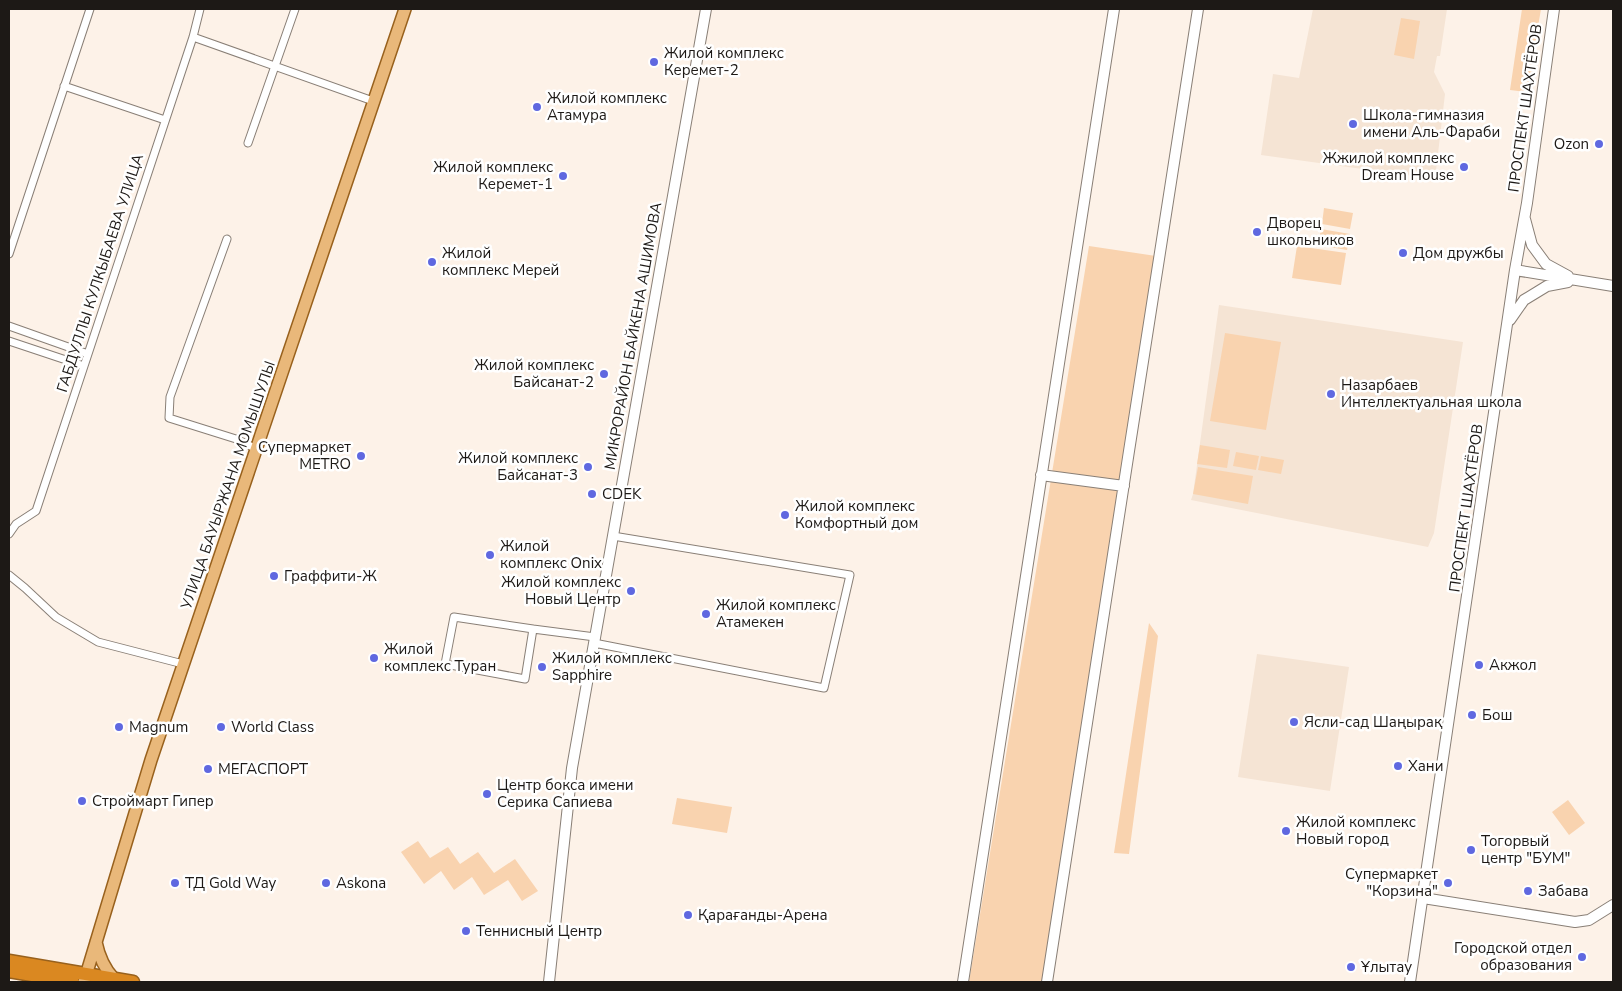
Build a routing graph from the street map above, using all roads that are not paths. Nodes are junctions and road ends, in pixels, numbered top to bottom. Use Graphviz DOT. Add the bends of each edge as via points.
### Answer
graph roads {
  1 [pos="90,9"];
  2 [pos="200,9"];
  3 [pos="295,9"];
  4 [pos="405,9"];
  5 [pos="706,9"];
  6 [pos="1114,9"];
  7 [pos="1198,9"];
  8 [pos="1554,9"];
  9 [pos="193,37"];
  10 [pos="276,66"];
  11 [pos="64,86"];
  12 [pos="374,101"];
  13 [pos="165,120"];
  14 [pos="248,143"];
  15 [pos="1524,215"];
  16 [pos="227,239"];
  17 [pos="9,254"];
  18 [pos="1515,270"];
  19 [pos="1576,280"];
  20 [pos="1613,286"];
  21 [pos="1508,323"];
  22 [pos="9,326"];
  23 [pos="9,341"];
  24 [pos="88,354"];
  25 [pos="84,366"];
  26 [pos="257,449"];
  27 [pos="1041,474"];
  28 [pos="1124,486"];
  29 [pos="9,534"];
  30 [pos="613,536"];
  31 [pos="9,575"];
  32 [pos="533,629"];
  33 [pos="595,640"];
  34 [pos="183,664"];
  35 [pos="1423,898"];
  36 [pos="1613,905"];
  37 [pos="96,940"];
  38 [pos="9,961"];
  39 [pos="9,971"];
  40 [pos="72,977"];
  41 [pos="85,978"];
  42 [pos="114,979"];
  43 [pos="133,982"];
  44 [pos="549,982"];
  45 [pos="963,982"];
  46 [pos="1047,982"];
  47 [pos="1410,982"];
  1 -- 11 [label="street"];
  2 -- 9 [label="street, ГАБДУЛЛЫ КУЛКЫБАЕВА УЛИЦА"];
  3 -- 10 [label="street"];
  4 -- 12 [label="main road, УЛИЦА БАУЫРЖАНА МОМЫШУЛЫ"];
  5 -- 30 [label="street, МИКРОРАЙОН БАЙКЕНА АШИМОВА"];
  6 -- 27 [label="street"];
  7 -- 28 [label="street"];
  8 -- 15 [label="street, ПРОСПЕКТ ШАХТЁРОВ"];
  9 -- 10 [label="street"];
  9 -- 13 [label="street, ГАБДУЛЛЫ КУЛКЫБАЕВА УЛИЦА"];
  10 -- 12 [label="street"];
  10 -- 14 [label="street"];
  11 -- 13 [label="street"];
  11 -- 17 [label="street"];
  12 -- 26 [label="main road, УЛИЦА БАУЫРЖАНА МОМЫШУЛЫ"];
  13 -- 24 [label="street, ГАБДУЛЛЫ КУЛКЫБАЕВА УЛИЦА"];
  15 -- 18 [label="street, ПРОСПЕКТ ШАХТЁРОВ"];
  15 -- 19 [label="street" via="1532,245 1546,264"];
  16 -- 26 [label="street" via="170,397 168,418 236,439"];
  18 -- 19 [label="street"];
  18 -- 21 [label="street, ПРОСПЕКТ ШАХТЁРОВ"];
  19 -- 20 [label="street"];
  19 -- 21 [label="street" via="1547,286 1524,300"];
  21 -- 35 [label="street, ПРОСПЕКТ ШАХТЁРОВ"];
  22 -- 24 [label="street"];
  23 -- 25 [label="street"];
  24 -- 25 [label="street, ГАБДУЛЛЫ КУЛКЫБАЕВА УЛИЦА"];
  25 -- 29 [label="street, ГАБДУЛЛЫ КУЛКЫБАЕВА УЛИЦА" via="36,511 16,524"];
  26 -- 34 [label="main road, УЛИЦА БАУЫРЖАНА МОМЫШУЛЫ"];
  27 -- 28 [label="street"];
  27 -- 45 [label="street"];
  28 -- 46 [label="street"];
  30 -- 33 [label="street, МИКРОРАЙОН БАЙКЕНА АШИМОВА"];
  30 -- 33 [label="street" via="850,575 824,688"];
  31 -- 34 [label="street" via="56,617 98,642"];
  32 -- 32 [label="street" via="454,616 445,664 525,679"];
  32 -- 33 [label="street"];
  33 -- 44 [label="street, МИКРОРАЙОН БАЙКЕНА АШИМОВА" via="570,786"];
  34 -- 37 [label="main road, УЛИЦА БАУЫРЖАНА МОМЫШУЛЫ"];
  35 -- 36 [label="street" via="1575,922 1589,920"];
  35 -- 47 [label="street, ПРОСПЕКТ ШАХТЁРОВ"];
  37 -- 40 [label="main road"];
  37 -- 41 [label="main road, УЛИЦА БАУЫРЖАНА МОМЫШУЛЫ"];
  37 -- 42 [label="main road" via="99,956"];
  38 -- 40 [label="highway"];
  39 -- 40 [label="highway"];
  40 -- 41 [label="highway"];
  41 -- 42 [label="highway"];
  42 -- 43 [label="highway"];
}
